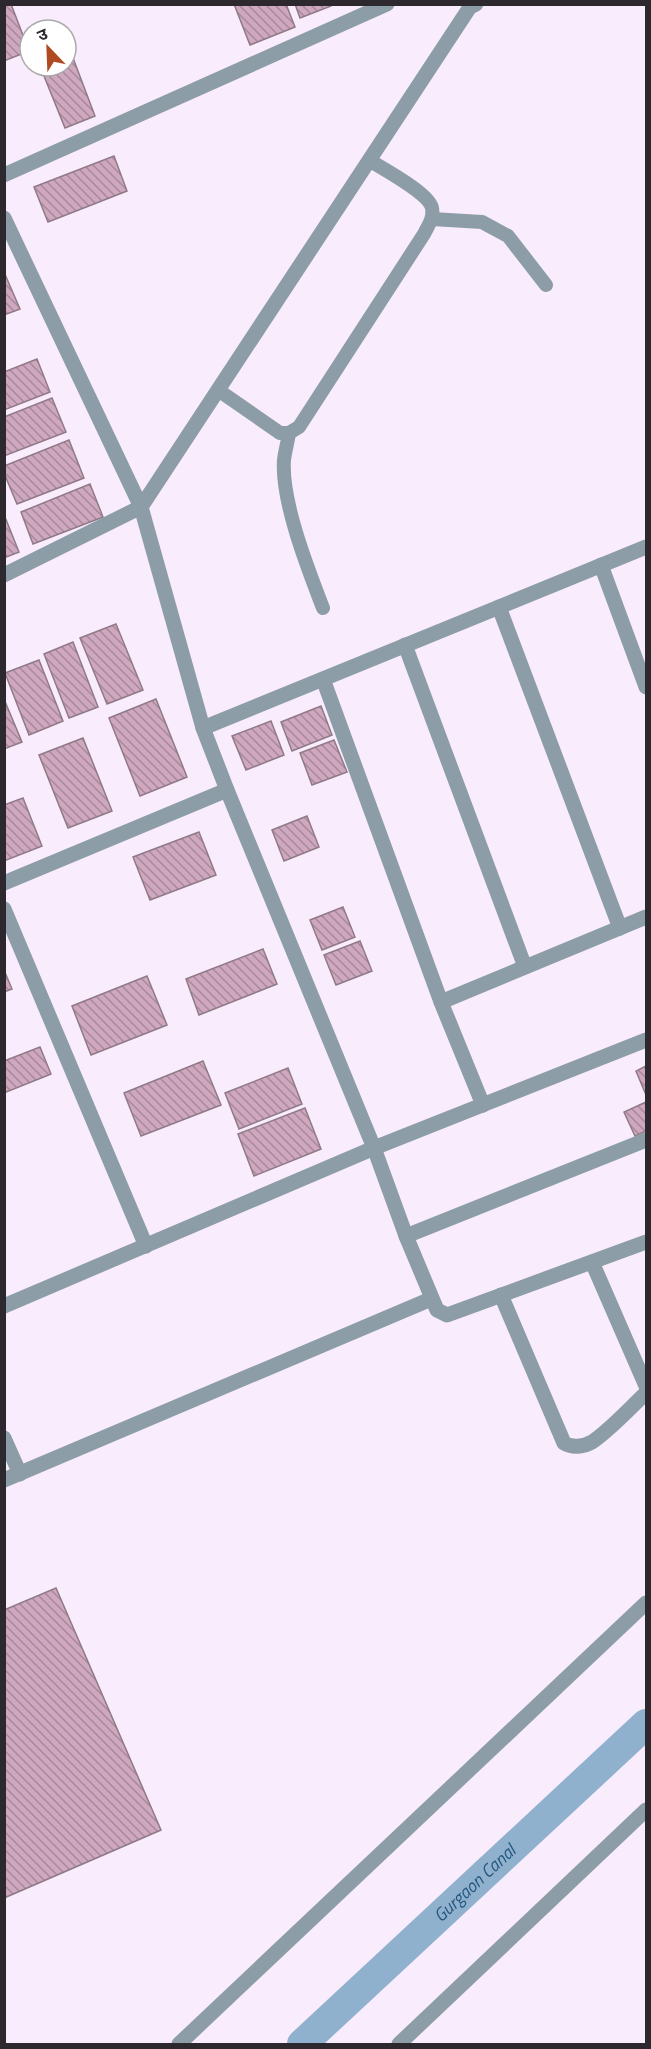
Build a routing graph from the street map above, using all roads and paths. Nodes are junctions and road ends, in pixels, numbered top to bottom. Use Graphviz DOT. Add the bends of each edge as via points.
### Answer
graph roads {
  1 [pos="387,4"];
  2 [pos="471,5"];
  3 [pos="369,160"];
  4 [pos="4,175"];
  5 [pos="4,218"];
  6 [pos="432,219"];
  7 [pos="546,285"];
  8 [pos="218,390"];
  9 [pos="290,432"];
  10 [pos="141,507"];
  11 [pos="646,547"];
  12 [pos="601,565"];
  13 [pos="4,575"];
  14 [pos="500,607"];
  15 [pos="323,608"];
  16 [pos="405,645"];
  17 [pos="323,679"];
  18 [pos="646,687"];
  19 [pos="203,728"];
  20 [pos="227,790"];
  21 [pos="4,883"];
  22 [pos="4,909"];
  23 [pos="646,917"];
  24 [pos="620,928"];
  25 [pos="525,967"];
  26 [pos="441,1002"];
  27 [pos="646,1040"];
  28 [pos="483,1105"];
  29 [pos="646,1140"];
  30 [pos="374,1148"];
  31 [pos="406,1236"];
  32 [pos="646,1242"];
  33 [pos="146,1246"];
  34 [pos="592,1262"];
  35 [pos="501,1295"];
  36 [pos="431,1299"];
  37 [pos="4,1306"];
  38 [pos="646,1386"];
  39 [pos="646,1394"];
  40 [pos="4,1438"];
  41 [pos="20,1474"];
  42 [pos="4,1480"];
  43 [pos="646,1603"];
  44 [pos="646,1810"];
  45 [pos="179,2044"];
  46 [pos="399,2044"];
  1 -- 4 [label="street"];
  2 -- 3 [label="street"];
  3 -- 6 [label="lane" via="425,197 432,207"];
  3 -- 8 [label="street"];
  5 -- 10 [label="street"];
  6 -- 7 [label="lane" via="482,222 508,236"];
  6 -- 9 [label="lane" via="299,427"];
  8 -- 9 [label="lane" via="280,433"];
  8 -- 10 [label="street"];
  9 -- 15 [label="lane" via="284,461 288,496 302,551"];
  10 -- 13 [label="street"];
  10 -- 19 [label="street"];
  11 -- 12 [label="street"];
  12 -- 14 [label="street"];
  12 -- 18 [label="street"];
  14 -- 16 [label="street"];
  14 -- 24 [label="street"];
  16 -- 17 [label="street"];
  16 -- 25 [label="street"];
  17 -- 19 [label="street"];
  17 -- 26 [label="street"];
  19 -- 20 [label="street"];
  20 -- 21 [label="street"];
  20 -- 30 [label="street"];
  22 -- 33 [label="street"];
  23 -- 24 [label="street"];
  24 -- 25 [label="street"];
  25 -- 26 [label="street"];
  26 -- 28 [label="street"];
  27 -- 28 [label="street"];
  28 -- 30 [label="street"];
  29 -- 31 [label="street"];
  30 -- 31 [label="street"];
  30 -- 33 [label="street"];
  31 -- 36 [label="street"];
  32 -- 34 [label="street"];
  33 -- 37 [label="street"];
  34 -- 35 [label="street"];
  34 -- 38 [label="street"];
  35 -- 36 [label="street" via="447,1315 437,1310"];
  35 -- 39 [label="street" via="564,1443 590,1443"];
  36 -- 41 [label="street"];
  40 -- 41 [label="street"];
  41 -- 42 [label="street"];
  43 -- 45 [label="street"];
  44 -- 46 [label="street"];
}
